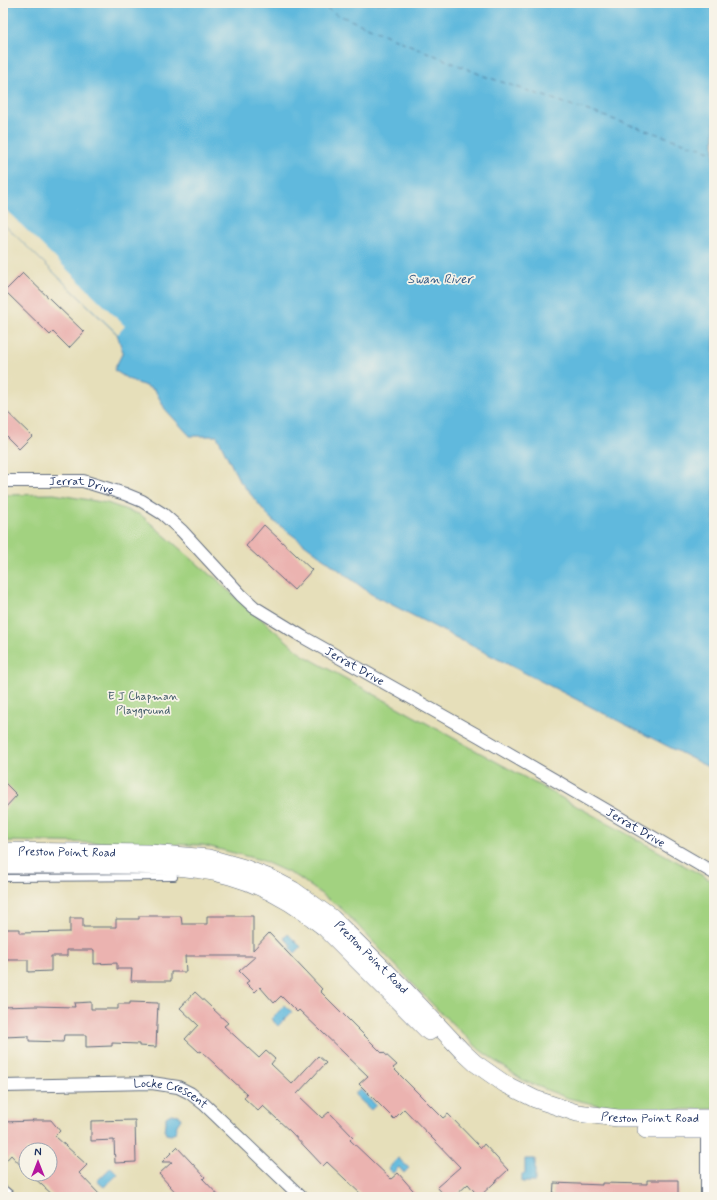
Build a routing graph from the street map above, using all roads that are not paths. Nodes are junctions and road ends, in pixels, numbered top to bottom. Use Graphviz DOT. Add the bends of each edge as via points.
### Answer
graph roads {
  1 [pos="3,481"];
  2 [pos="3,851"];
  3 [pos="3,865"];
  4 [pos="44,871"];
  5 [pos="714,873"];
  6 [pos="174,877"];
  7 [pos="3,878"];
  8 [pos="3,1086"];
  9 [pos="711,1124"];
  10 [pos="3,1192"];
  11 [pos="8,1197"];
  12 [pos="301,1197"];
  13 [pos="707,1197"];
  1 -- 5 [label="street, Jerrat Drive" via="83,481 142,501 163,514 182,531 254,607"];
  2 -- 9 [label="main road, Preston Point Road" via="149,853 209,858 244,868 293,890 332,918 462,1051 505,1084 535,1099 577,1113"];
  3 -- 4 [label="main road, Preston Point Road"];
  4 -- 6 [label="lane"];
  4 -- 7 [label="lane"];
  4 -- 9 [label="main road, Preston Point Road" via="138,865 181,868 211,872 257,886 283,898 325,928 452,1055 495,1091 534,1110 570,1123 613,1130"];
  8 -- 12 [label="street, Locke Crescent" via="152,1083 178,1087 204,1104"];
  9 -- 13 [label="street"];
  10 -- 11 [label="street"];
}
